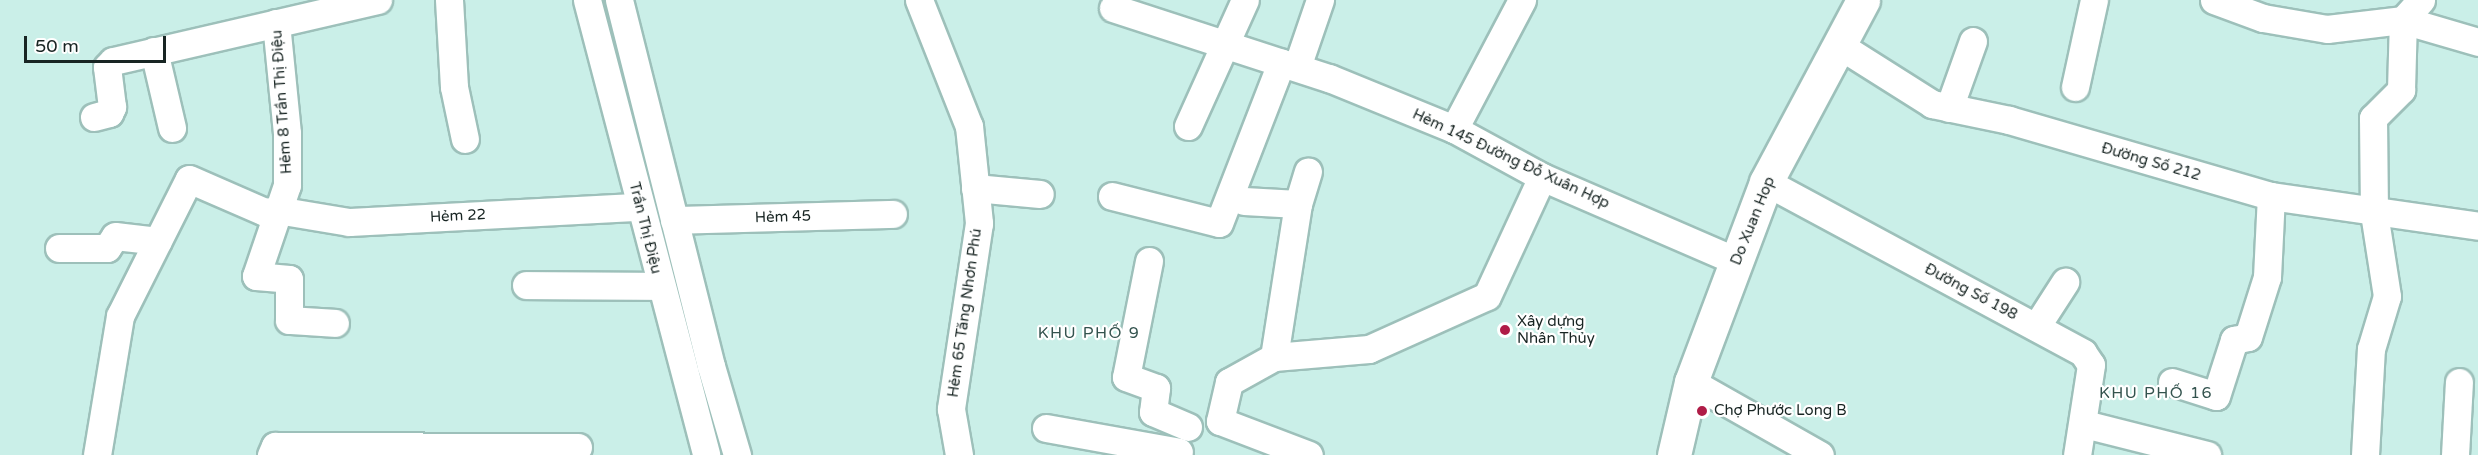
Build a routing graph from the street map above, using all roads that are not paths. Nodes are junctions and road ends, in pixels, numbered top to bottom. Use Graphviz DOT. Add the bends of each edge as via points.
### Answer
graph roads {
  1 [pos="378,0"];
  2 [pos="449,0"];
  3 [pos="587,0"];
  4 [pos="619,0"];
  5 [pos="919,0"];
  6 [pos="1245,0"];
  7 [pos="1320,0"];
  8 [pos="1522,0"];
  9 [pos="1863,0"];
  10 [pos="2094,0"];
  11 [pos="2214,0"];
  12 [pos="2421,0"];
  13 [pos="1113,8"];
  14 [pos="2403,20"];
  15 [pos="276,23"];
  16 [pos="1973,41"];
  17 [pos="2478,42"];
  18 [pos="1227,45"];
  19 [pos="1842,47"];
  20 [pos="154,51"];
  21 [pos="1289,65"];
  22 [pos="2075,87"];
  23 [pos="1949,108"];
  24 [pos="94,117"];
  25 [pos="1188,126"];
  26 [pos="171,128"];
  27 [pos="1454,129"];
  28 [pos="465,139"];
  29 [pos="1308,171"];
  30 [pos="1542,177"];
  31 [pos="1767,182"];
  32 [pos="975,188"];
  33 [pos="1040,194"];
  34 [pos="1112,196"];
  35 [pos="2271,196"];
  36 [pos="1244,201"];
  37 [pos="1298,204"];
  38 [pos="640,207"];
  39 [pos="277,210"];
  40 [pos="2374,213"];
  41 [pos="893,214"];
  42 [pos="674,220"];
  43 [pos="2478,226"];
  44 [pos="158,241"];
  45 [pos="58,248"];
  46 [pos="1149,261"];
  47 [pos="1736,261"];
  48 [pos="2065,282"];
  49 [pos="526,285"];
  50 [pos="660,286"];
  51 [pos="335,323"];
  52 [pos="2036,327"];
  53 [pos="1274,357"];
  54 [pos="711,366"];
  55 [pos="682,373"];
  56 [pos="1691,382"];
  57 [pos="2172,382"];
  58 [pos="2460,382"];
  59 [pos="1220,421"];
  60 [pos="2084,424"];
  61 [pos="1188,427"];
  62 [pos="1046,428"];
  63 [pos="578,447"];
  64 [pos="517,450"];
  65 [pos="1179,454"];
  66 [pos="97,455"];
  67 [pos="271,455"];
  68 [pos="706,455"];
  69 [pos="737,455"];
  70 [pos="959,455"];
  71 [pos="1309,455"];
  72 [pos="1674,455"];
  73 [pos="1820,455"];
  74 [pos="2077,455"];
  75 [pos="2207,455"];
  76 [pos="2365,455"];
  77 [pos="2455,455"];
  1 -- 15 [label="street, Hẻm 8 Trần Thị Điệu"];
  2 -- 28 [label="street" via="454,87"];
  3 -- 38 [label="street, Trần Thị Điệu"];
  4 -- 42 [label="street, Trần Thị Điệu"];
  5 -- 32 [label="street, Hẻm 65 Tăng Nhơn Phú" via="969,126"];
  6 -- 18 [label="street"];
  7 -- 21 [label="street"];
  8 -- 27 [label="street"];
  9 -- 19 [label="main road, Do Xuan Hop"];
  10 -- 22 [label="street"];
  11 -- 14 [label="street" via="2263,18 2327,29"];
  12 -- 14 [label="street"];
  13 -- 18 [label="street, Hẻm 145 Đường Đỗ Xuân Hợp"];
  14 -- 17 [label="street"];
  14 -- 40 [label="street" via="2401,90 2373,118"];
  15 -- 20 [label="street"];
  15 -- 39 [label="street, Hẻm 8 Trần Thị Điệu" via="287,134 287,185"];
  16 -- 23 [label="street"];
  18 -- 21 [label="street, Hẻm 145 Đường Đỗ Xuân Hợp"];
  18 -- 25 [label="street"];
  19 -- 23 [label="street, Đường Số 212" via="1932,104"];
  19 -- 31 [label="main road, Do Xuan Hop"];
  20 -- 24 [label="street" via="109,63 112,107 109,113"];
  20 -- 26 [label="street"];
  21 -- 27 [label="street, Hẻm 145 Đường Đỗ Xuân Hợp"];
  21 -- 34 [label="street" via="1219,223 1156,204"];
  23 -- 35 [label="street, Đường Số 212" via="2009,120"];
  27 -- 30 [label="street, Hẻm 145 Đường Đỗ Xuân Hợp"];
  29 -- 37 [label="street"];
  30 -- 47 [label="street, Hẻm 145 Đường Đỗ Xuân Hợp"];
  30 -- 53 [label="street" via="1487,296 1369,350"];
  31 -- 47 [label="main road, Do Xuan Hop"];
  31 -- 52 [label="street, Đường Số 198"];
  32 -- 33 [label="street"];
  32 -- 70 [label="street, Hẻm 65 Tăng Nhơn Phú" via="979,223 951,409"];
  35 -- 40 [label="street, Đường Số 212"];
  35 -- 57 [label="street" via="2267,277 2248,337 2234,340 2216,396"];
  36 -- 37 [label="street"];
  37 -- 53 [label="street"];
  38 -- 39 [label="street, Hẻm 22" via="349,222"];
  38 -- 50 [label="street, Trần Thị Điệu"];
  39 -- 44 [label="street, Hẻm 22" via="265,212 189,179"];
  39 -- 51 [label="street, Hẻm 8 Trần Thị Điệu" via="256,276 290,279 289,320"];
  40 -- 43 [label="street, Đường Số 212"];
  40 -- 76 [label="street" via="2387,296 2371,349"];
  41 -- 42 [label="street, Hẻm 45"];
  42 -- 54 [label="street, Trần Thị Điệu"];
  44 -- 45 [label="street" via="115,236 107,248"];
  44 -- 66 [label="street" via="120,316"];
  46 -- 61 [label="street" via="1126,377 1156,388 1153,412"];
  47 -- 56 [label="main road, Do Xuan Hop"];
  48 -- 52 [label="street"];
  49 -- 50 [label="street"];
  50 -- 55 [label="street, Trần Thị Điệu"];
  52 -- 60 [label="street, Đường Số 198" via="2083,353 2091,365"];
  53 -- 59 [label="street" via="1229,382"];
  54 -- 55 [label="street"];
  54 -- 69 [label="street, Trần Thị Điệu"];
  55 -- 68 [label="street, Trần Thị Điệu"];
  56 -- 72 [label="main road, Do Xuan Hop"];
  56 -- 73 [label="street"];
  58 -- 77 [label="street"];
  59 -- 61 [label="street" via="1206,430"];
  59 -- 71 [label="street"];
  60 -- 74 [label="street, Đường Số 198"];
  60 -- 75 [label="street"];
  61 -- 65 [label="street"];
  62 -- 65 [label="street"];
  63 -- 64 [label="street"];
  64 -- 67 [label="street" via="275,446"];
}
